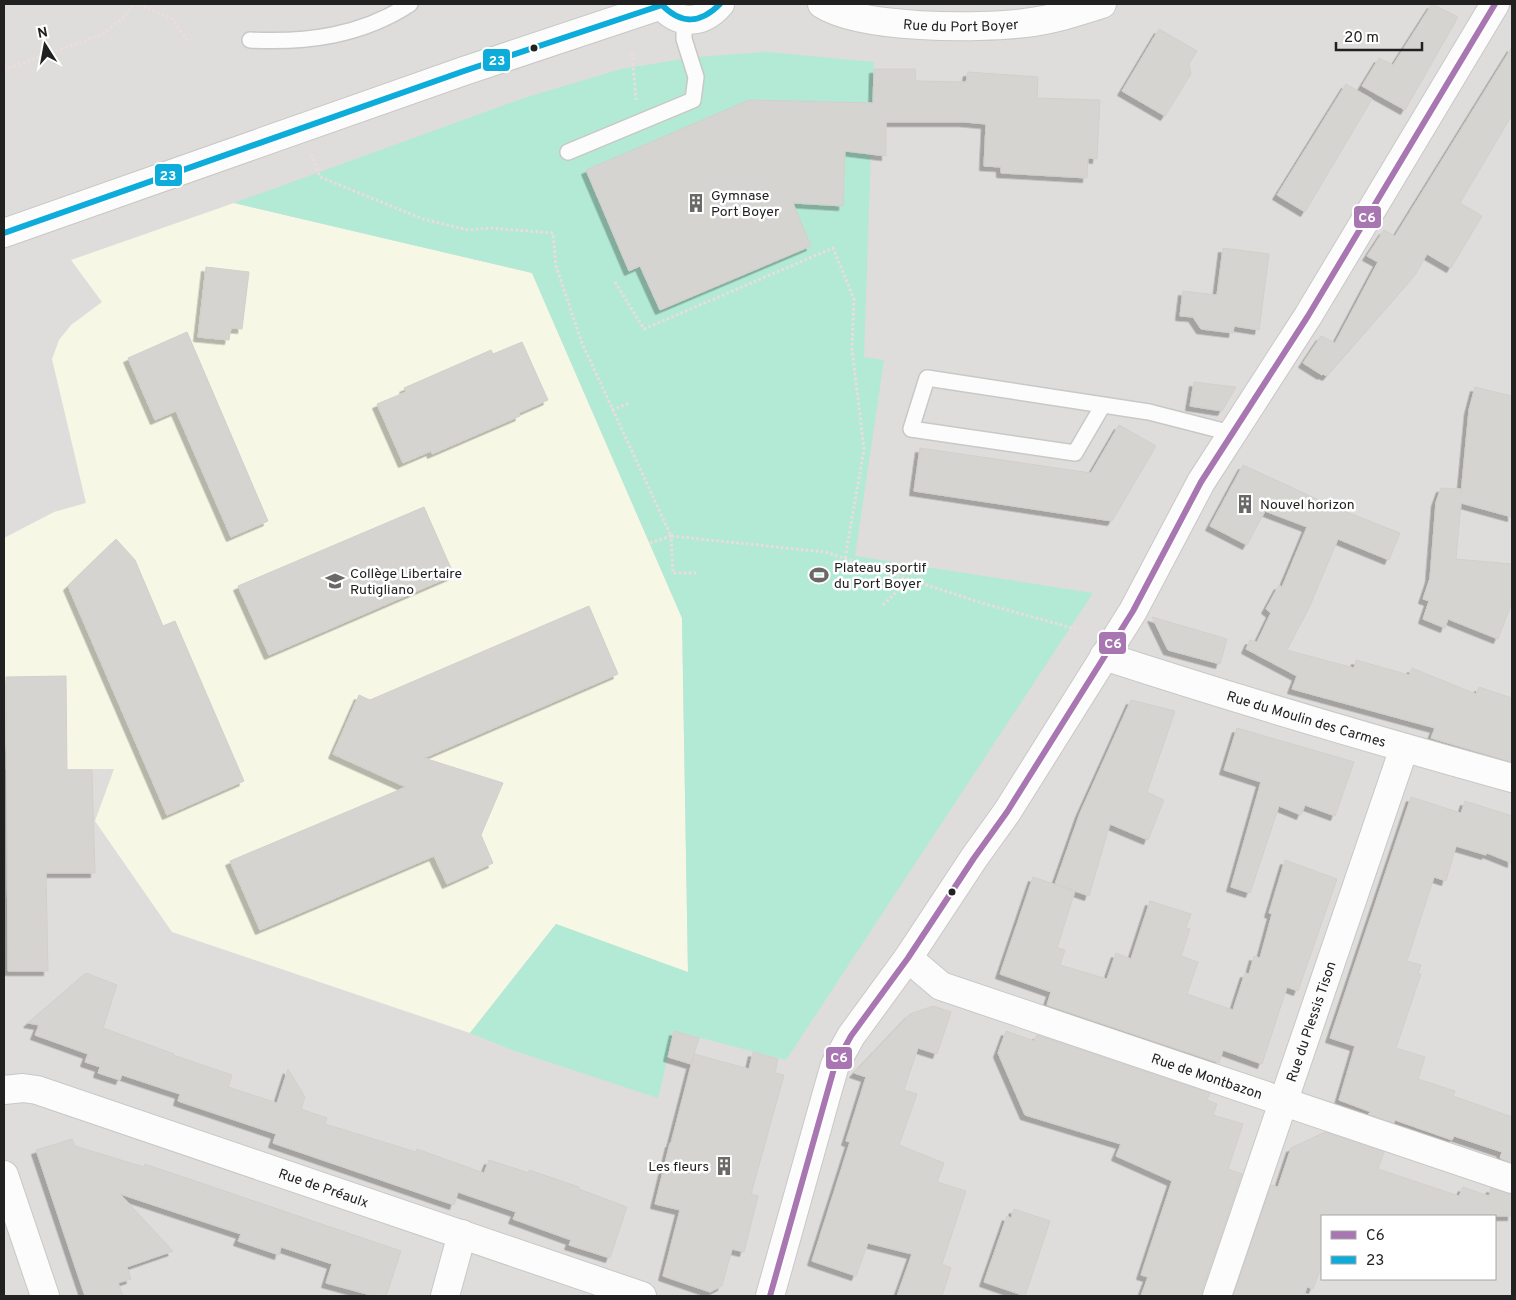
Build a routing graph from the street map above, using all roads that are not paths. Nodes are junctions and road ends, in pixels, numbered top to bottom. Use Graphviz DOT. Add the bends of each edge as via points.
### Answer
graph roads {
  1 [pos="410,4"];
  2 [pos="720,4"];
  3 [pos="822,4"];
  4 [pos="1102,4"];
  5 [pos="1495,4"];
  6 [pos="669,9"];
  7 [pos="250,40"];
  8 [pos="568,152"];
  9 [pos="4,233"];
  10 [pos="1103,405"];
  11 [pos="1231,433"];
  12 [pos="1104,656"];
  13 [pos="1404,748"];
  14 [pos="1512,778"];
  15 [pos="908,958"];
  16 [pos="4,1090"];
  17 [pos="1284,1101"];
  18 [pos="4,1175"];
  19 [pos="1512,1179"];
  20 [pos="462,1234"];
  21 [pos="45,1296"];
  22 [pos="445,1296"];
  23 [pos="642,1296"];
  24 [pos="770,1296"];
  25 [pos="1216,1296"];
  1 -- 7 [label="lane" via="345,34 303,41"];
  2 -- 6 [label="street" via="712,13 691,20"];
  3 -- 4 [label="street, Rue du Port Boyer" via="850,15 895,23 959,26 1024,24 1063,17"];
  5 -- 11 [label="street" via="1308,316"];
  6 -- 8 [label="lane" via="684,39 696,77 693,100"];
  6 -- 9 [label="street" via="464,71"];
  10 -- 10 [label="lane" via="1075,453 911,429 927,378"];
  10 -- 11 [label="lane" via="1149,412"];
  11 -- 12 [label="street" via="1201,482 1133,611"];
  12 -- 13 [label="street, Rue du Moulin des Carmes"];
  12 -- 15 [label="street" via="1007,812"];
  13 -- 14 [label="street, Rue du Moulin des Carmes"];
  13 -- 17 [label="street, Rue du Plessis Tison"];
  15 -- 17 [label="street, Rue de Montbazon" via="941,986"];
  15 -- 24 [label="street" via="851,1036 835,1065"];
  16 -- 20 [label="street, Rue de Préaulx" via="37,1090"];
  17 -- 19 [label="street, Rue de Montbazon"];
  17 -- 25 [label="street, Rue du Plessis Tison"];
  18 -- 21 [label="street"];
  20 -- 22 [label="street"];
  20 -- 23 [label="street, Rue de Préaulx"];
}
